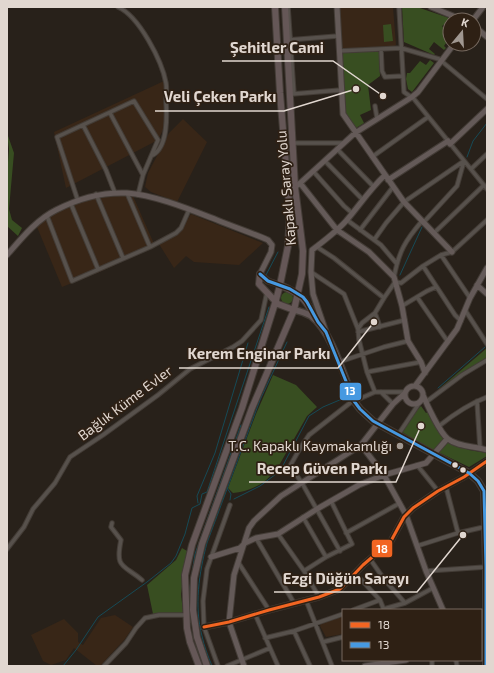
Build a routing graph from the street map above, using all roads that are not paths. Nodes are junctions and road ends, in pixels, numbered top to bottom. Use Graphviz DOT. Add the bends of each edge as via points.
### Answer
graph roads {
  1 [pos="118,7"];
  2 [pos="276,7"];
  3 [pos="287,7"];
  4 [pos="337,7"];
  5 [pos="399,7"];
  6 [pos="431,7"];
  7 [pos="443,12"];
  8 [pos="338,36"];
  9 [pos="289,40"];
  10 [pos="401,48"];
  11 [pos="381,49"];
  12 [pos="339,51"];
  13 [pos="448,52"];
  14 [pos="441,60"];
  15 [pos="402,76"];
  16 [pos="341,90"];
  17 [pos="292,94"];
  18 [pos="412,97"];
  19 [pos="487,99"];
  20 [pos="375,106"];
  21 [pos="487,109"];
  22 [pos="110,113"];
  23 [pos="428,117"];
  24 [pos="377,118"];
  25 [pos="83,125"];
  26 [pos="355,133"];
  27 [pos="344,142"];
  28 [pos="449,142"];
  29 [pos="294,143"];
  30 [pos="337,149"];
  31 [pos="487,154"];
  32 [pos="152,155"];
  33 [pos="372,157"];
  34 [pos="324,160"];
  35 [pos="464,160"];
  36 [pos="471,169"];
  37 [pos="313,171"];
  38 [pos="143,175"];
  39 [pos="386,177"];
  40 [pos="298,185"];
  41 [pos="373,186"];
  42 [pos="393,187"];
  43 [pos="486,187"];
  44 [pos="115,193"];
  45 [pos="127,193"];
  46 [pos="96,194"];
  47 [pos="138,195"];
  48 [pos="363,200"];
  49 [pos="78,201"];
  50 [pos="404,202"];
  51 [pos="71,204"];
  52 [pos="189,210"];
  53 [pos="352,213"];
  54 [pos="47,216"];
  55 [pos="346,220"];
  56 [pos="487,220"];
  57 [pos="422,222"];
  58 [pos="337,230"];
  59 [pos="360,230"];
  60 [pos="434,233"];
  61 [pos="374,240"];
  62 [pos="150,247"];
  63 [pos="317,247"];
  64 [pos="452,252"];
  65 [pos="7,255"];
  66 [pos="441,255"];
  67 [pos="122,258"];
  68 [pos="396,264"];
  69 [pos="423,266"];
  70 [pos="487,268"];
  71 [pos="98,269"];
  72 [pos="311,272"];
  73 [pos="260,274"];
  74 [pos="395,280"];
  75 [pos="280,285"];
  76 [pos="477,285"];
  77 [pos="436,287"];
  78 [pos="267,292"];
  79 [pos="299,294"];
  80 [pos="487,294"];
  81 [pos="417,297"];
  82 [pos="384,298"];
  83 [pos="470,298"];
  84 [pos="276,300"];
  85 [pos="402,306"];
  86 [pos="294,310"];
  87 [pos="465,310"];
  88 [pos="375,313"];
  89 [pos="405,320"];
  90 [pos="461,321"];
  91 [pos="318,322"];
  92 [pos="380,327"];
  93 [pos="358,331"];
  94 [pos="326,332"];
  95 [pos="408,341"];
  96 [pos="448,342"];
  97 [pos="486,343"];
  98 [pos="363,354"];
  99 [pos="487,360"];
  100 [pos="339,362"];
  101 [pos="421,362"];
  102 [pos="367,372"];
  103 [pos="425,373"];
  104 [pos="415,386"];
  105 [pos="375,392"];
  106 [pos="380,392"];
  107 [pos="406,393"];
  108 [pos="423,395"];
  109 [pos="487,397"];
  110 [pos="354,401"];
  111 [pos="477,401"];
  112 [pos="420,402"];
  113 [pos="426,402"];
  114 [pos="392,404"];
  115 [pos="377,424"];
  116 [pos="439,426"];
  117 [pos="398,435"];
  118 [pos="447,439"];
  119 [pos="361,445"];
  120 [pos="480,448"];
  121 [pos="487,450"];
  122 [pos="434,454"];
  123 [pos="487,461"];
  124 [pos="417,465"];
  125 [pos="469,473"];
  126 [pos="384,475"];
  127 [pos="302,483"];
  128 [pos="446,487"];
  129 [pos="486,490"];
  130 [pos="438,491"];
  131 [pos="331,501"];
  132 [pos="400,503"];
  133 [pos="230,505"];
  134 [pos="317,509"];
  135 [pos="406,515"];
  136 [pos="303,517"];
  137 [pos="112,523"];
  138 [pos="486,527"];
  139 [pos="346,533"];
  140 [pos="458,533"];
  141 [pos="278,534"];
  142 [pos="256,538"];
  143 [pos="245,544"];
  144 [pos="417,546"];
  145 [pos="7,549"];
  146 [pos="340,550"];
  147 [pos="211,557"];
  148 [pos="326,557"];
  149 [pos="370,559"];
  150 [pos="238,562"];
  151 [pos="487,567"];
  152 [pos="304,571"];
  153 [pos="426,571"];
  154 [pos="355,573"];
  155 [pos="142,580"];
  156 [pos="433,588"];
  157 [pos="319,597"];
  158 [pos="306,600"];
  159 [pos="380,600"];
  160 [pos="294,603"];
  161 [pos="405,603"];
  162 [pos="356,609"];
  163 [pos="384,609"];
  164 [pos="387,609"];
  165 [pos="441,609"];
  166 [pos="269,610"];
  167 [pos="255,614"];
  168 [pos="342,614"];
  169 [pos="186,615"];
  170 [pos="229,622"];
  171 [pos="316,624"];
  172 [pos="204,627"];
  173 [pos="294,631"];
  174 [pos="342,637"];
  175 [pos="265,638"];
  176 [pos="323,642"];
  177 [pos="270,648"];
  178 [pos="484,649"];
  179 [pos="241,660"];
  180 [pos="392,661"];
  181 [pos="104,666"];
  182 [pos="199,666"];
  183 [pos="207,666"];
  184 [pos="218,666"];
  185 [pos="227,666"];
  186 [pos="244,666"];
  187 [pos="278,666"];
  188 [pos="310,666"];
  189 [pos="332,666"];
  190 [pos="365,666"];
  191 [pos="370,666"];
  192 [pos="486,666"];
  1 -- 32 [label="street" via="136,21 158,59 166,83 165,136 157,152"];
  2 -- 75 [label="highway, Kapaklı Saray Yolu" via="290,214 288,246"];
  3 -- 9 [label="highway, Kapaklı Saray Yolu"];
  4 -- 8 [label="street"];
  5 -- 10 [label="street"];
  6 -- 7 [label="street"];
  8 -- 9 [label="street"];
  8 -- 12 [label="street"];
  9 -- 17 [label="highway, Kapaklı Saray Yolu"];
  10 -- 11 [label="street"];
  10 -- 14 [label="street"];
  10 -- 15 [label="street"];
  11 -- 12 [label="street"];
  11 -- 15 [label="street" via="384,77"];
  12 -- 16 [label="street"];
  13 -- 14 [label="street"];
  14 -- 18 [label="street"];
  14 -- 19 [label="street"];
  15 -- 18 [label="street" via="404,92"];
  16 -- 17 [label="street"];
  16 -- 26 [label="street" via="343,114"];
  17 -- 29 [label="highway, Kapaklı Saray Yolu"];
  18 -- 23 [label="street"];
  18 -- 24 [label="street"];
  20 -- 24 [label="street"];
  21 -- 28 [label="street"];
  22 -- 25 [label="street"];
  22 -- 32 [label="street" via="134,101 158,140"];
  22 -- 38 [label="street"];
  23 -- 28 [label="street"];
  23 -- 33 [label="street"];
  24 -- 26 [label="street"];
  25 -- 44 [label="street"];
  25 -- 49 [label="street" via="57,137"];
  26 -- 27 [label="street"];
  26 -- 33 [label="street"];
  27 -- 29 [label="street"];
  27 -- 30 [label="street"];
  28 -- 35 [label="street"];
  28 -- 39 [label="street"];
  29 -- 40 [label="highway, Kapaklı Saray Yolu"];
  30 -- 34 [label="street"];
  30 -- 41 [label="street"];
  31 -- 36 [label="street"];
  32 -- 38 [label="street"];
  33 -- 39 [label="street"];
  34 -- 37 [label="street"];
  34 -- 48 [label="street"];
  35 -- 36 [label="street"];
  35 -- 50 [label="street"];
  35 -- 57 [label="street" via="457,186"];
  36 -- 43 [label="street"];
  37 -- 40 [label="street"];
  37 -- 53 [label="street"];
  38 -- 47 [label="street"];
  39 -- 41 [label="street"];
  39 -- 42 [label="street"];
  40 -- 58 [label="street"];
  40 -- 79 [label="highway, Kapaklı Saray Yolu" via="303,251"];
  41 -- 48 [label="street"];
  42 -- 50 [label="street"];
  42 -- 59 [label="street"];
  43 -- 60 [label="street"];
  44 -- 45 [label="street"];
  44 -- 46 [label="street"];
  45 -- 47 [label="street"];
  45 -- 62 [label="street"];
  46 -- 49 [label="street"];
  46 -- 67 [label="street"];
  47 -- 52 [label="street"];
  48 -- 53 [label="street"];
  49 -- 51 [label="street"];
  50 -- 57 [label="street"];
  50 -- 61 [label="street"];
  51 -- 54 [label="street"];
  51 -- 71 [label="street"];
  52 -- 62 [label="street" via="176,233"];
  52 -- 73 [label="street" via="268,240 272,250"];
  53 -- 55 [label="street"];
  54 -- 65 [label="street"];
  54 -- 71 [label="street" via="72,281"];
  55 -- 58 [label="street"];
  55 -- 59 [label="street"];
  56 -- 64 [label="street"];
  57 -- 60 [label="street"];
  57 -- 68 [label="street" via="404,243"];
  58 -- 63 [label="street"];
  58 -- 74 [label="street" via="369,252"];
  59 -- 61 [label="street"];
  60 -- 64 [label="street"];
  61 -- 68 [label="street"];
  62 -- 67 [label="street"];
  63 -- 72 [label="street" via="312,250"];
  63 -- 82 [label="street"];
  64 -- 66 [label="street"];
  66 -- 69 [label="street"];
  66 -- 83 [label="street"];
  67 -- 71 [label="street"];
  68 -- 74 [label="street"];
  69 -- 74 [label="street" via="401,283"];
  69 -- 77 [label="street"];
  70 -- 76 [label="street"];
  72 -- 93 [label="street" via="344,294"];
  72 -- 94 [label="street" via="313,294"];
  73 -- 75 [label="street" via="268,281"];
  73 -- 78 [label="highway" via="259,284"];
  74 -- 82 [label="street"];
  74 -- 85 [label="street"];
  75 -- 79 [label="highway"];
  75 -- 84 [label="highway, Kapaklı Saray Yolu"];
  76 -- 80 [label="street"];
  76 -- 83 [label="street"];
  77 -- 81 [label="street"];
  77 -- 90 [label="street"];
  78 -- 84 [label="highway"];
  78 -- 145 [label="street, Bağlık Küme Evler" via="261,320 242,341 190,368 158,395 70,457 55,483 33,509 24,527"];
  79 -- 86 [label="highway, Kapaklı Saray Yolu"];
  79 -- 91 [label="highway" via="307,302"];
  81 -- 85 [label="street"];
  81 -- 96 [label="street"];
  82 -- 88 [label="street"];
  83 -- 87 [label="street"];
  84 -- 86 [label="highway" via="278,304"];
  84 -- 169 [label="highway, Kapaklı Saray Yolu" via="242,408 192,545 185,575"];
  85 -- 89 [label="street"];
  86 -- 91 [label="main road" via="310,315"];
  86 -- 183 [label="highway, Kapaklı Saray Yolu" via="252,408 202,544 194,578 193,610 197,637"];
  87 -- 90 [label="street"];
  87 -- 97 [label="street"];
  88 -- 92 [label="street"];
  88 -- 93 [label="street" via="362,323"];
  89 -- 92 [label="street"];
  89 -- 95 [label="street"];
  90 -- 96 [label="street"];
  91 -- 94 [label="main road"];
  92 -- 93 [label="street"];
  93 -- 98 [label="street"];
  94 -- 100 [label="main road"];
  95 -- 98 [label="street"];
  95 -- 101 [label="street"];
  96 -- 103 [label="street"];
  98 -- 100 [label="street"];
  98 -- 102 [label="street"];
  99 -- 113 [label="street"];
  100 -- 110 [label="main road"];
  101 -- 102 [label="street"];
  101 -- 103 [label="street"];
  102 -- 105 [label="street"];
  103 -- 104 [label="street"];
  104 -- 107 [label="street" via="409,388"];
  104 -- 108 [label="street" via="422,390"];
  105 -- 106 [label="street"];
  105 -- 110 [label="street"];
  106 -- 107 [label="street"];
  106 -- 114 [label="street"];
  107 -- 112 [label="street" via="409,402"];
  107 -- 114 [label="street"];
  108 -- 112 [label="street"];
  108 -- 113 [label="street"];
  109 -- 111 [label="street"];
  110 -- 115 [label="main road"];
  110 -- 127 [label="street" via="309,435 299,450 290,466"];
  111 -- 116 [label="street" via="458,411"];
  111 -- 120 [label="street"];
  112 -- 117 [label="street"];
  113 -- 116 [label="street"];
  114 -- 115 [label="street"];
  115 -- 117 [label="main road"];
  115 -- 119 [label="street"];
  116 -- 118 [label="street"];
  117 -- 122 [label="main road"];
  118 -- 120 [label="street"];
  118 -- 122 [label="street"];
  119 -- 126 [label="street"];
  119 -- 127 [label="street"];
  120 -- 121 [label="street"];
  122 -- 124 [label="street" via="426,463"];
  122 -- 125 [label="main road"];
  123 -- 125 [label="street"];
  124 -- 126 [label="street"];
  124 -- 130 [label="street"];
  125 -- 128 [label="street"];
  125 -- 129 [label="main road"];
  126 -- 131 [label="street" via="359,485"];
  126 -- 132 [label="street"];
  127 -- 134 [label="street"];
  127 -- 143 [label="street" via="281,496 254,521"];
  128 -- 130 [label="street"];
  128 -- 140 [label="street"];
  129 -- 138 [label="main road"];
  130 -- 135 [label="street"];
  131 -- 134 [label="street"];
  131 -- 139 [label="street"];
  132 -- 135 [label="street"];
  132 -- 139 [label="street"];
  133 -- 147 [label="street"];
  134 -- 136 [label="street"];
  134 -- 146 [label="street"];
  135 -- 144 [label="street"];
  135 -- 149 [label="street" via="391,541"];
  136 -- 141 [label="street"];
  136 -- 148 [label="street"];
  137 -- 155 [label="street" via="111,527 121,540 118,556 122,565"];
  138 -- 140 [label="street"];
  138 -- 151 [label="main road"];
  139 -- 146 [label="street" via="352,544"];
  140 -- 144 [label="street"];
  141 -- 142 [label="street"];
  141 -- 152 [label="street"];
  142 -- 143 [label="street"];
  142 -- 160 [label="street"];
  143 -- 147 [label="street"];
  143 -- 150 [label="street"];
  144 -- 153 [label="street"];
  146 -- 148 [label="street"];
  147 -- 172 [label="street" via="204,593"];
  148 -- 152 [label="street"];
  149 -- 154 [label="street"];
  149 -- 161 [label="street"];
  150 -- 166 [label="street"];
  150 -- 170 [label="street" via="233,581"];
  151 -- 153 [label="street"];
  151 -- 178 [label="main road"];
  152 -- 157 [label="street"];
  153 -- 156 [label="street"];
  154 -- 157 [label="street" via="340,589"];
  154 -- 159 [label="street"];
  156 -- 161 [label="street"];
  156 -- 165 [label="street"];
  157 -- 158 [label="street"];
  158 -- 160 [label="street"];
  158 -- 171 [label="street"];
  159 -- 162 [label="street"];
  159 -- 163 [label="street"];
  160 -- 166 [label="street"];
  161 -- 164 [label="street"];
  166 -- 167 [label="street"];
  167 -- 170 [label="street"];
  167 -- 175 [label="street"];
  168 -- 171 [label="street"];
  169 -- 181 [label="street" via="145,618"];
  169 -- 182 [label="highway, Kapaklı Saray Yolu" via="190,642"];
  170 -- 172 [label="street"];
  170 -- 179 [label="street"];
  171 -- 173 [label="street"];
  171 -- 176 [label="street"];
  172 -- 184 [label="street"];
  173 -- 175 [label="street"];
  173 -- 188 [label="street"];
  174 -- 176 [label="street"];
  175 -- 177 [label="street"];
  176 -- 189 [label="street"];
  177 -- 179 [label="street"];
  177 -- 187 [label="street"];
  178 -- 192 [label="main road"];
  179 -- 185 [label="street"];
  179 -- 186 [label="street"];
  180 -- 191 [label="street"];
  190 -- 191 [label="street"];
}
